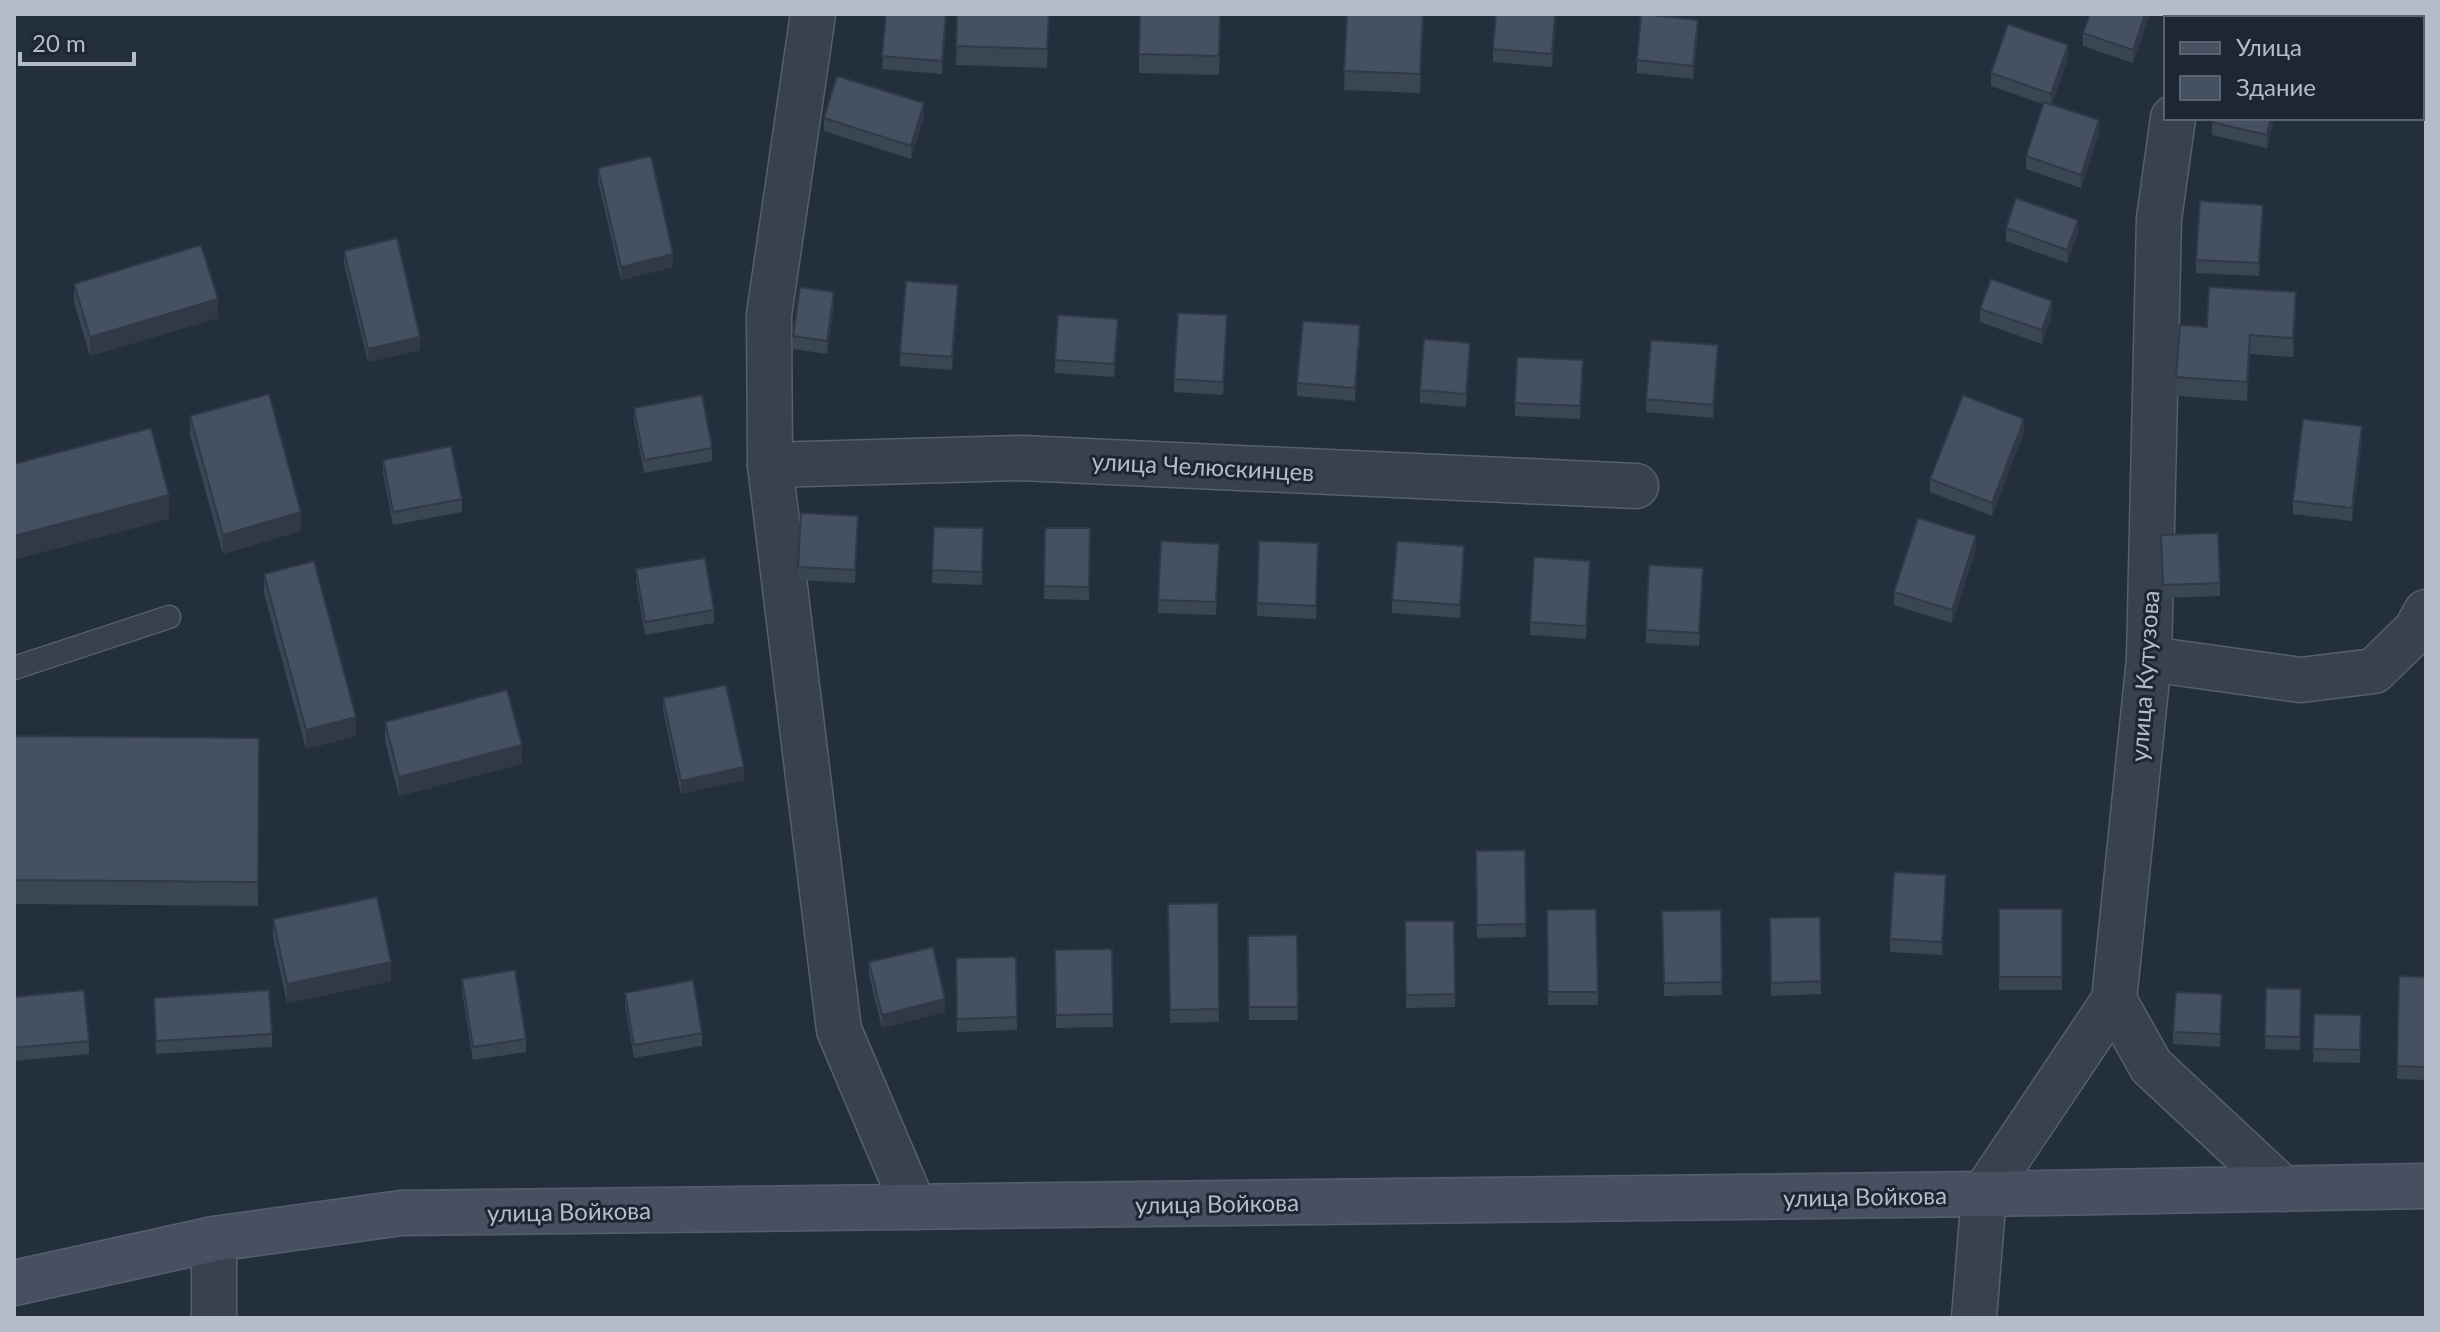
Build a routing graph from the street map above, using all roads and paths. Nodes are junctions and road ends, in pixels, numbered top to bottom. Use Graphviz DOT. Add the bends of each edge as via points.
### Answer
graph roads {
  1 [pos="813,14"];
  2 [pos="2173,120"];
  3 [pos="770,465"];
  4 [pos="1636,486"];
  5 [pos="2426,612"];
  6 [pos="169,617"];
  7 [pos="2149,659"];
  8 [pos="14,668"];
  9 [pos="2114,1000"];
  10 [pos="2426,1186"];
  11 [pos="2283,1189"];
  12 [pos="1984,1194"];
  13 [pos="914,1207"];
  14 [pos="214,1239"];
  15 [pos="14,1283"];
  16 [pos="214,1318"];
  17 [pos="1974,1318"];
  1 -- 3 [label="street" via="769,315"];
  2 -- 7 [label="street, улица Кутузова" via="2159,219"];
  3 -- 4 [label="street, улица Челюскинцев" via="1022,458"];
  3 -- 13 [label="street" via="839,1030"];
  5 -- 7 [label="street" via="2416,630 2374,671 2301,680"];
  6 -- 8 [label="lane"];
  7 -- 9 [label="street, улица Кутузова"];
  9 -- 11 [label="street" via="2151,1066"];
  9 -- 12 [label="street, улица Кутузова"];
  10 -- 11 [label="main road, улица Войкова"];
  11 -- 12 [label="main road, улица Войкова"];
  12 -- 13 [label="main road, улица Войкова"];
  12 -- 17 [label="street"];
  13 -- 14 [label="main road, улица Войкова" via="401,1213"];
  14 -- 15 [label="main road, улица Войкова"];
  14 -- 16 [label="street"];
}
